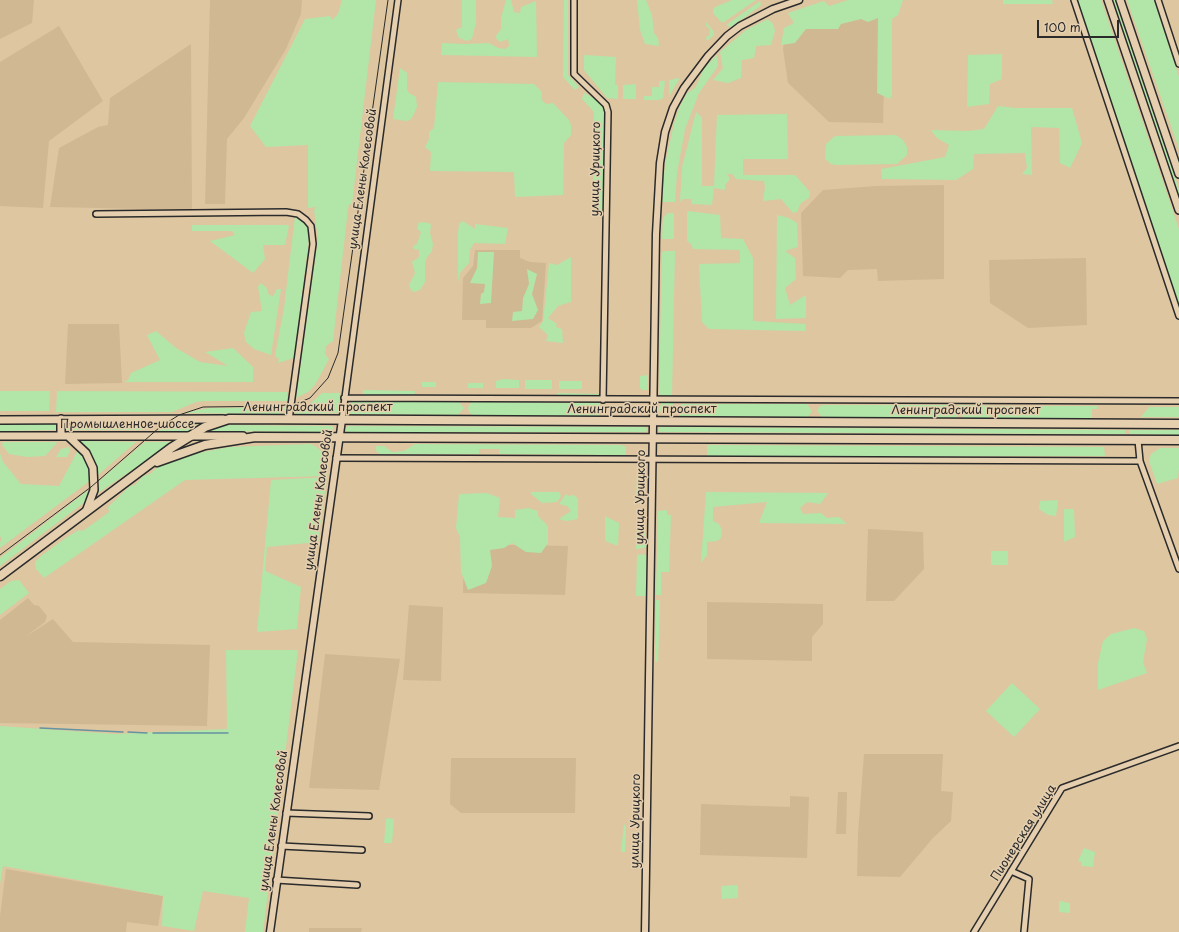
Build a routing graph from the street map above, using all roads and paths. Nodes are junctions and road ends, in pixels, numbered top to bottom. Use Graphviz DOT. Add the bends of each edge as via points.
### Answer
graph roads {
  1 [pos="398,0"];
  2 [pos="574,0"];
  3 [pos="799,0"];
  4 [pos="1074,0"];
  5 [pos="1108,0"];
  6 [pos="1120,0"];
  7 [pos="1158,0"];
  8 [pos="1179,64"];
  9 [pos="1179,174"];
  10 [pos="1179,210"];
  11 [pos="96,214"];
  12 [pos="1179,316"];
  13 [pos="344,398"];
  14 [pos="603,400"];
  15 [pos="653,400"];
  16 [pos="1179,402"];
  17 [pos="61,419"];
  18 [pos="0,420"];
  19 [pos="229,420"];
  20 [pos="289,420"];
  21 [pos="342,420"];
  22 [pos="653,422"];
  23 [pos="1179,424"];
  24 [pos="0,436"];
  25 [pos="64,436"];
  26 [pos="189,436"];
  27 [pos="255,437"];
  28 [pos="340,438"];
  29 [pos="653,438"];
  30 [pos="1138,440"];
  31 [pos="1179,440"];
  32 [pos="336,458"];
  33 [pos="652,459"];
  34 [pos="1140,461"];
  35 [pos="124,482"];
  36 [pos="87,510"];
  37 [pos="1179,569"];
  38 [pos="0,576"];
  39 [pos="1179,746"];
  40 [pos="286,813"];
  41 [pos="369,816"];
  42 [pos="281,846"];
  43 [pos="362,850"];
  44 [pos="1011,871"];
  45 [pos="276,880"];
  46 [pos="357,885"];
  47 [pos="270,932"];
  48 [pos="645,932"];
  49 [pos="974,932"];
  50 [pos="1024,932"];
  1 -- 13 [label="street, улица Елены Колесовой"];
  2 -- 14 [label="street, улица Урицкого" via="574,74 606,104 608,112"];
  3 -- 15 [label="street, улица Урицкого" via="773,9 740,26 714,49 695,71 673,108 665,132 660,162"];
  4 -- 12 [label="street"];
  5 -- 10 [label="main road"];
  6 -- 9 [label="main road"];
  7 -- 8 [label="street"];
  11 -- 20 [label="street" via="286,212 298,214 306,220 311,226 313,244"];
  13 -- 14 [label="street"];
  13 -- 21 [label="street, улица Елены Колесовой"];
  14 -- 15 [label="street"];
  15 -- 16 [label="street"];
  15 -- 22 [label="street, улица Урицкого"];
  17 -- 18 [label="main road, Промышленное шоссе"];
  17 -- 19 [label="main road, Промышленное шоссе"];
  17 -- 25 [label="main road"];
  19 -- 20 [label="main road, Ленинградский проспект"];
  19 -- 26 [label="main road, Ленинградский проспект" via="213,423"];
  20 -- 21 [label="main road, Ленинградский проспект"];
  21 -- 22 [label="main road, Ленинградский проспект"];
  21 -- 28 [label="street, улица Елены Колесовой"];
  22 -- 23 [label="main road, Ленинградский проспект"];
  22 -- 29 [label="street, улица Урицкого"];
  24 -- 25 [label="main road, Промышленное шоссе"];
  25 -- 26 [label="main road, Промышленное шоссе"];
  25 -- 36 [label="main road" via="86,453 93,468 94,490"];
  26 -- 27 [label="main road, Промышленное шоссе"];
  26 -- 35 [label="main road, Ленинградский проспект"];
  27 -- 28 [label="main road, Ленинградский проспект"];
  27 -- 35 [label="main road, Ленинградский проспект" via="189,450 159,461"];
  28 -- 29 [label="main road, Ленинградский проспект"];
  28 -- 32 [label="street, улица Елены Колесовой"];
  29 -- 30 [label="main road, Ленинградский проспект"];
  29 -- 33 [label="street, улица Урицкого"];
  30 -- 31 [label="main road, Ленинградский проспект"];
  30 -- 34 [label="street"];
  32 -- 33 [label="street"];
  32 -- 40 [label="street, улица Елены Колесовой"];
  33 -- 34 [label="street"];
  33 -- 48 [label="street, улица Урицкого"];
  34 -- 37 [label="street"];
  35 -- 36 [label="main road, Ленинградский проспект"];
  36 -- 38 [label="main road, Ленинградский проспект"];
  39 -- 44 [label="street, Пионерская улица" via="1062,788"];
  40 -- 41 [label="street"];
  40 -- 42 [label="street, улица Елены Колесовой"];
  42 -- 43 [label="street"];
  42 -- 45 [label="street, улица Елены Колесовой"];
  44 -- 49 [label="street, Пионерская улица"];
  44 -- 50 [label="street" via="1029,879"];
  45 -- 46 [label="street"];
  45 -- 47 [label="street, улица Елены Колесовой"];
}
